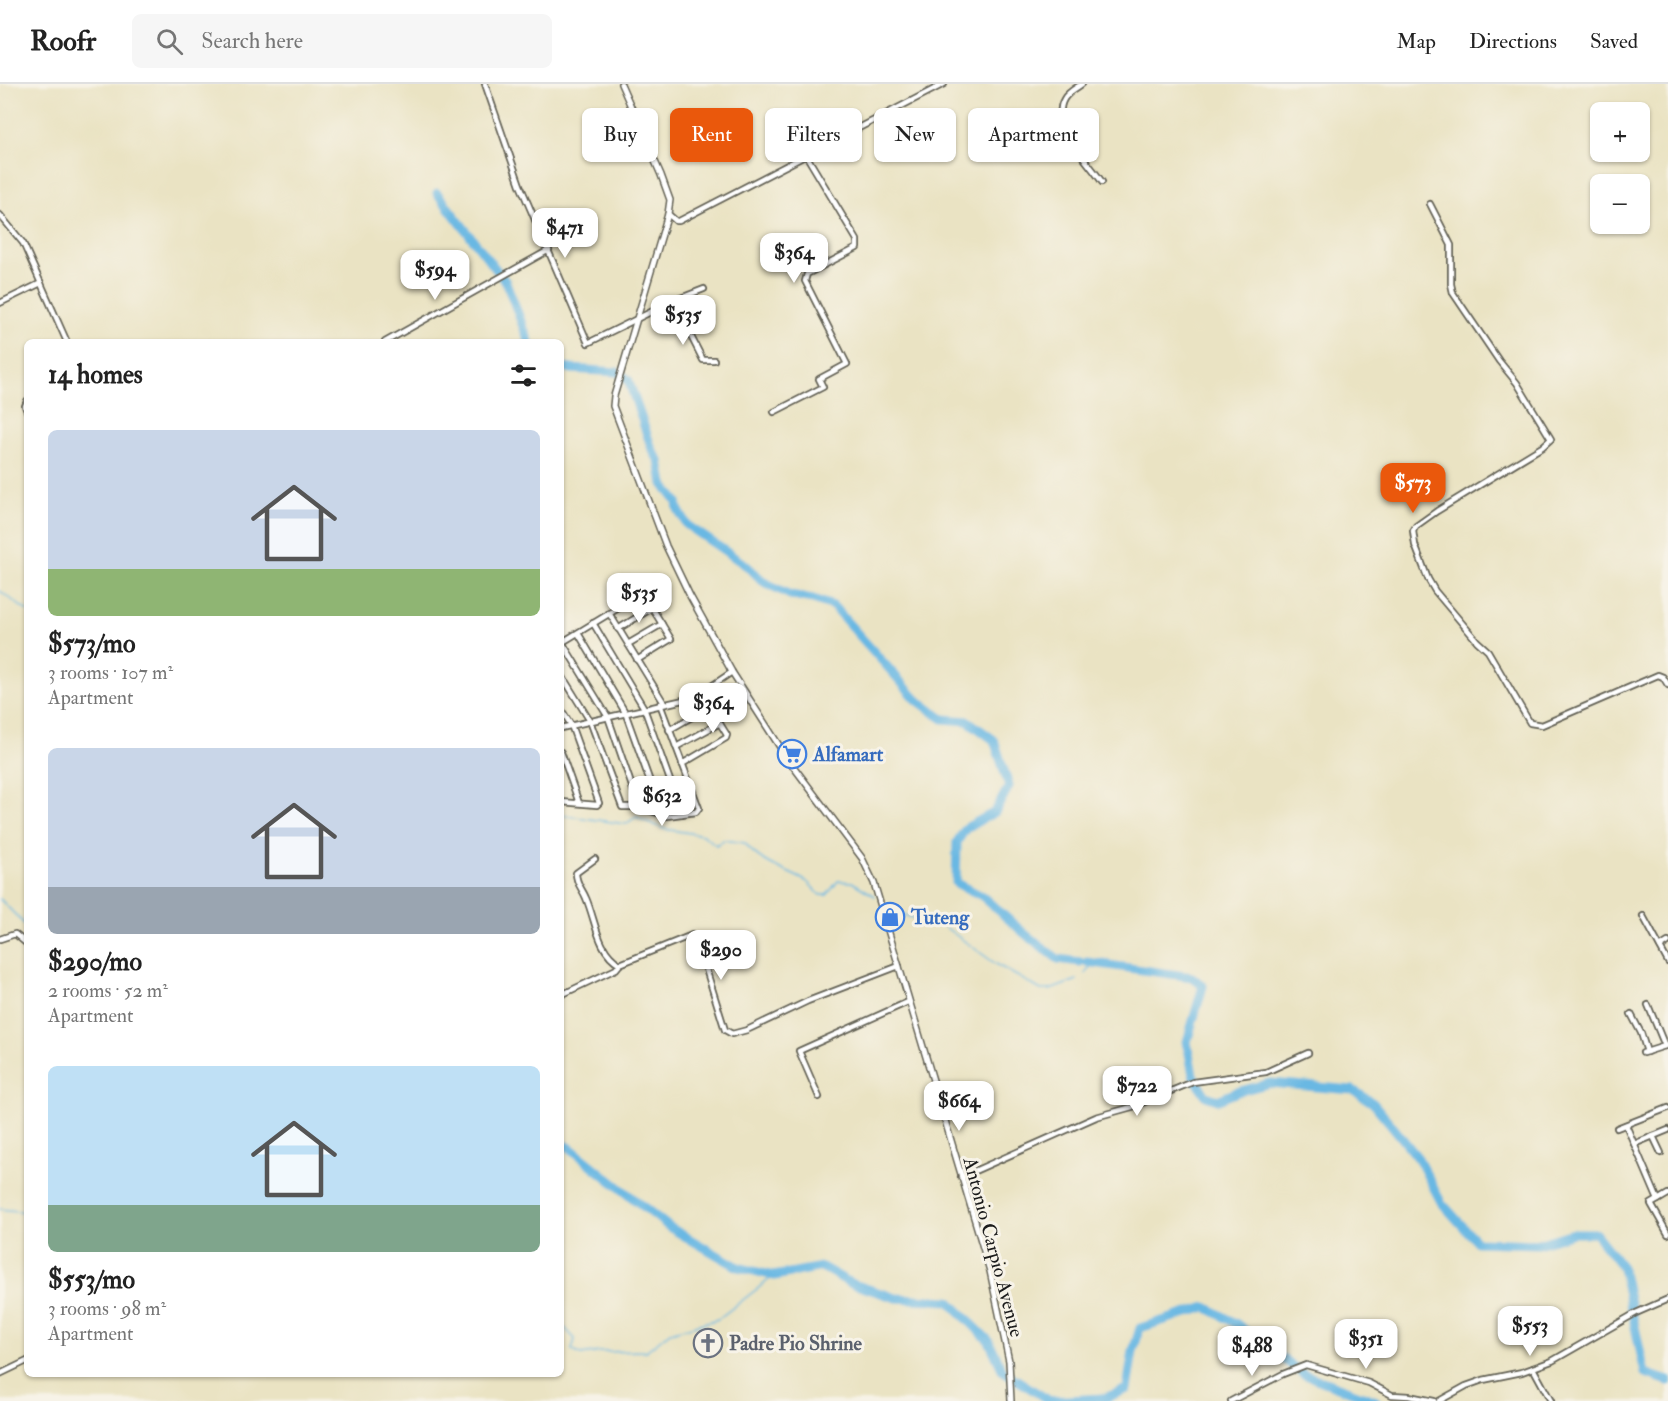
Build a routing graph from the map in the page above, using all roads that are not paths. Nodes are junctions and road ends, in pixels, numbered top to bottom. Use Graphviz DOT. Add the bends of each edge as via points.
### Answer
graph roads {
  1 [pos="485,84"];
  2 [pos="621,84"];
  3 [pos="944,84"];
  4 [pos="1082,84"];
  5 [pos="862,126"];
  6 [pos="793,162"];
  7 [pos="810,162"];
  8 [pos="1102,182"];
  9 [pos="1430,204"];
  10 [pos="668,214"];
  11 [pos="0,216"];
  12 [pos="549,250"];
  13 [pos="41,283"];
  14 [pos="704,289"];
  15 [pos="673,301"];
  16 [pos="0,303"];
  17 [pos="637,319"];
  18 [pos="67,339"];
  19 [pos="390,339"];
  20 [pos="714,360"];
  21 [pos="774,412"];
  22 [pos="652,608"];
  23 [pos="609,614"];
  24 [pos="593,623"];
  25 [pos="662,624"];
  26 [pos="618,629"];
  27 [pos="578,633"];
  28 [pos="564,640"];
  29 [pos="628,644"];
  30 [pos="564,647"];
  31 [pos="638,660"];
  32 [pos="732,672"];
  33 [pos="564,679"];
  34 [pos="1668,685"];
  35 [pos="701,693"];
  36 [pos="662,704"];
  37 [pos="709,707"];
  38 [pos="644,708"];
  39 [pos="625,712"];
  40 [pos="564,714"];
  41 [pos="608,717"];
  42 [pos="590,721"];
  43 [pos="720,723"];
  44 [pos="571,725"];
  45 [pos="564,727"];
  46 [pos="669,730"];
  47 [pos="676,747"];
  48 [pos="564,760"];
  49 [pos="682,764"];
  50 [pos="564,802"];
  51 [pos="579,802"];
  52 [pos="639,807"];
  53 [pos="682,814"];
  54 [pos="662,815"];
  55 [pos="595,860"];
  56 [pos="1642,916"];
  57 [pos="0,939"];
  58 [pos="24,942"];
  59 [pos="1668,942"];
  60 [pos="1660,947"];
  61 [pos="1668,962"];
  62 [pos="620,964"];
  63 [pos="899,966"];
  64 [pos="564,994"];
  65 [pos="908,1002"];
  66 [pos="1648,1005"];
  67 [pos="1631,1014"];
  68 [pos="1667,1045"];
  69 [pos="1308,1053"];
  70 [pos="819,1097"];
  71 [pos="1668,1108"];
  72 [pos="1626,1125"];
  73 [pos="1617,1128"];
  74 [pos="1668,1130"];
  75 [pos="1653,1136"];
  76 [pos="1634,1144"];
  77 [pos="1661,1153"];
  78 [pos="961,1177"];
  79 [pos="1666,1195"];
  80 [pos="1658,1200"];
  81 [pos="1668,1202"];
  82 [pos="1668,1234"];
  83 [pos="1668,1299"];
  84 [pos="24,1362"];
  85 [pos="1533,1368"];
  86 [pos="0,1374"];
  87 [pos="1011,1401"];
  88 [pos="1231,1401"];
  89 [pos="1434,1401"];
  90 [pos="1439,1401"];
  91 [pos="1551,1401"];
  1 -- 12 [label="street" via="520,185"];
  2 -- 10 [label="street, Antonio Carpio Avenue" via="661,175 670,200"];
  3 -- 5 [label="street"];
  4 -- 8 [label="street" via="1062,101 1061,117 1066,132"];
  6 -- 10 [label="street" via="679,221"];
  7 -- 21 [label="street" via="857,240 857,249 807,274 805,281 847,364 819,379 823,387"];
  9 -- 34 [label="street" via="1451,244 1453,294 1517,383 1551,439 1416,526 1415,545 1428,579 1488,651 1530,723 1542,725 1658,675"];
  10 -- 17 [label="street, Antonio Carpio Avenue"];
  11 -- 13 [label="street" via="23,243"];
  12 -- 17 [label="street" via="588,343"];
  12 -- 19 [label="street"];
  13 -- 16 [label="street"];
  13 -- 18 [label="street"];
  14 -- 15 [label="street"];
  15 -- 17 [label="street"];
  15 -- 20 [label="street" via="703,360"];
  17 -- 32 [label="street, Antonio Carpio Avenue" via="613,406 666,546"];
  22 -- 23 [label="street" via="643,593"];
  22 -- 25 [label="street"];
  22 -- 26 [label="street"];
  23 -- 24 [label="street"];
  23 -- 26 [label="street"];
  24 -- 27 [label="street"];
  24 -- 38 [label="street"];
  25 -- 29 [label="street"];
  25 -- 31 [label="street" via="671,639"];
  26 -- 29 [label="street"];
  27 -- 28 [label="street"];
  27 -- 39 [label="street"];
  29 -- 31 [label="street"];
  30 -- 41 [label="street"];
  31 -- 36 [label="street"];
  32 -- 35 [label="street"];
  32 -- 63 [label="street, Antonio Carpio Avenue" via="787,758 862,858 874,883"];
  33 -- 42 [label="street"];
  35 -- 36 [label="street"];
  35 -- 37 [label="street"];
  36 -- 38 [label="street"];
  36 -- 46 [label="street"];
  37 -- 43 [label="street"];
  37 -- 46 [label="street"];
  38 -- 39 [label="street"];
  38 -- 53 [label="street"];
  39 -- 41 [label="street"];
  39 -- 54 [label="street"];
  40 -- 44 [label="street"];
  41 -- 42 [label="street"];
  41 -- 52 [label="street"];
  42 -- 44 [label="street"];
  42 -- 52 [label="street" via="621,806"];
  43 -- 47 [label="street"];
  43 -- 49 [label="street" via="726,735 724,740"];
  44 -- 45 [label="street"];
  44 -- 51 [label="street" via="599,803"];
  46 -- 47 [label="street"];
  47 -- 49 [label="street"];
  48 -- 51 [label="street"];
  49 -- 53 [label="street" via="699,808"];
  50 -- 51 [label="street"];
  52 -- 54 [label="street"];
  53 -- 54 [label="street"];
  55 -- 62 [label="street" via="576,873 576,882 586,898 599,939 611,959"];
  56 -- 60 [label="street"];
  57 -- 58 [label="street" via="15,934"];
  59 -- 60 [label="street"];
  60 -- 61 [label="street"];
  62 -- 63 [label="street" via="692,935 697,940 725,1030 732,1034"];
  62 -- 64 [label="street"];
  63 -- 65 [label="street, Antonio Carpio Avenue"];
  65 -- 70 [label="street" via="799,1051"];
  65 -- 78 [label="street, Antonio Carpio Avenue"];
  66 -- 68 [label="street"];
  67 -- 68 [label="street" via="1645,1053"];
  69 -- 78 [label="street" via="1266,1072 1193,1082 1096,1117"];
  71 -- 72 [label="street"];
  72 -- 73 [label="street"];
  72 -- 76 [label="street"];
  74 -- 75 [label="street"];
  75 -- 76 [label="street"];
  75 -- 77 [label="street"];
  76 -- 80 [label="street"];
  78 -- 87 [label="street, Antonio Carpio Avenue" via="990,1272 1009,1361"];
  79 -- 80 [label="street"];
  79 -- 81 [label="street"];
  80 -- 82 [label="street" via="1651,1204"];
  83 -- 85 [label="street"];
  84 -- 86 [label="street"];
  85 -- 90 [label="street" via="1483,1380"];
  85 -- 91 [label="street"];
  88 -- 89 [label="street" via="1298,1366 1310,1365 1369,1383 1392,1395"];
}
